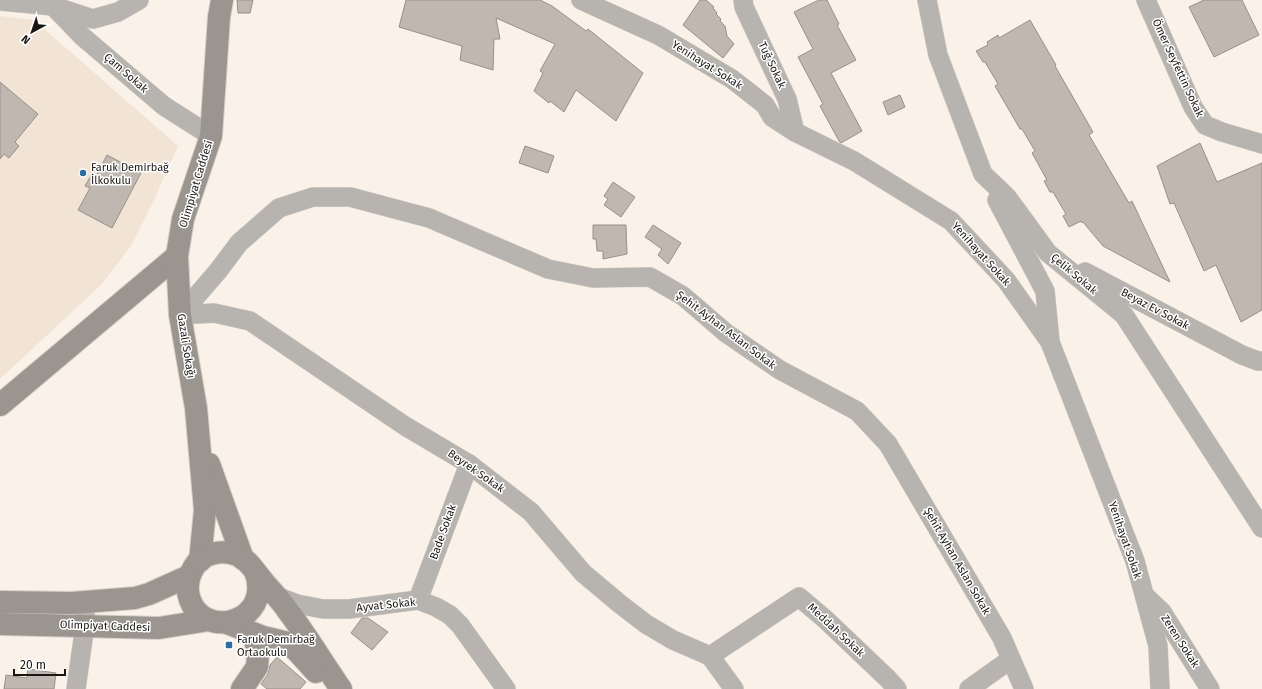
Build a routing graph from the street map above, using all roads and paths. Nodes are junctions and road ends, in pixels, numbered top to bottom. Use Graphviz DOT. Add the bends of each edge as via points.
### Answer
graph roads {
  1 [pos="139,0"];
  2 [pos="222,0"];
  3 [pos="581,0"];
  4 [pos="743,0"];
  5 [pos="927,0"];
  6 [pos="1146,0"];
  7 [pos="0,1"];
  8 [pos="51,3"];
  9 [pos="794,132"];
  10 [pos="211,136"];
  11 [pos="1262,144"];
  12 [pos="983,174"];
  13 [pos="1048,253"];
  14 [pos="177,256"];
  15 [pos="180,315"];
  16 [pos="1050,342"];
  17 [pos="1262,360"];
  18 [pos="0,405"];
  19 [pos="199,434"];
  20 [pos="469,464"];
  21 [pos="1262,528"];
  22 [pos="249,565"];
  23 [pos="195,568"];
  24 [pos="276,596"];
  25 [pos="1144,596"];
  26 [pos="418,600"];
  27 [pos="0,602"];
  28 [pos="85,602"];
  29 [pos="218,621"];
  30 [pos="0,624"];
  31 [pos="86,625"];
  32 [pos="254,634"];
  33 [pos="710,656"];
  34 [pos="1011,659"];
  35 [pos="76,689"];
  36 [pos="242,689"];
  37 [pos="332,689"];
  38 [pos="341,689"];
  39 [pos="506,689"];
  40 [pos="734,689"];
  41 [pos="897,689"];
  42 [pos="969,689"];
  43 [pos="1024,689"];
  44 [pos="1160,689"];
  45 [pos="1210,689"];
  1 -- 8 [label="street" via="118,12 93,19"];
  2 -- 10 [label="main road, Olimpiyat Caddesi"];
  3 -- 9 [label="street, Yenihayat Sokak" via="658,35 732,79 765,104 772,117"];
  4 -- 9 [label="street, Tuğ Sokak" via="788,99"];
  5 -- 12 [label="street, Çelik Sokak" via="938,55"];
  6 -- 11 [label="street, Ömer Seyfettin Sokak" via="1193,107 1205,125"];
  7 -- 8 [label="street"];
  8 -- 10 [label="street, Çam Sokak" via="84,37 164,106"];
  9 -- 16 [label="street, Yenihayat Sokak" via="854,161 951,220 1006,280"];
  10 -- 14 [label="main road, Olimpiyat Caddesi" via="183,219"];
  12 -- 13 [label="street, Çelik Sokak" via="1007,197"];
  12 -- 16 [label="street" via="1045,291"];
  13 -- 17 [label="street, Beyaz Ev Sokak" via="1242,355"];
  13 -- 21 [label="street, Çelik Sokak" via="1124,315"];
  14 -- 15 [label="main road, Gazali Sokağı"];
  14 -- 18 [label="main road"];
  15 -- 19 [label="main road, Gazali Sokağı"];
  15 -- 20 [label="street, Beyrek Sokak" via="214,313 250,321 405,426"];
  15 -- 34 [label="street, Şehit Ayhan Aslan Sokak" via="239,244 278,208 313,197 350,197 430,218 548,269 594,278 650,277 683,296 726,333 780,370 857,411 888,444 1002,638"];
  16 -- 25 [label="street, Yenihayat Sokak" via="1135,561"];
  19 -- 22 [label="main road"];
  19 -- 23 [label="main road" via="205,510"];
  20 -- 26 [label="street, Bade Sokak"];
  20 -- 33 [label="street, Beyrek Sokak" via="531,512 583,573 620,604 673,640"];
  22 -- 23 [label="main road" via="238,555 226,552 214,553"];
  22 -- 24 [label="main road"];
  22 -- 29 [label="main road" via="258,582 258,594 254,604 248,613 238,620"];
  23 -- 28 [label="main road" via="149,594 135,598"];
  23 -- 29 [label="main road" via="188,588 190,600 204,618"];
  24 -- 26 [label="street, Ayvat Sokak" via="297,604 324,609 349,609"];
  24 -- 38 [label="main road"];
  25 -- 44 [label="street, Yenihayat Sokak" via="1158,646"];
  25 -- 45 [label="street, Zeren Sokak" via="1162,612"];
  26 -- 39 [label="street, Ayvat Sokak" via="450,615 460,625"];
  27 -- 28 [label="main road"];
  28 -- 31 [label="street"];
  29 -- 31 [label="main road, Olimpiyat Caddesi" via="158,628"];
  29 -- 32 [label="main road"];
  30 -- 31 [label="main road, Olimpiyat Caddesi"];
  31 -- 35 [label="street"];
  32 -- 36 [label="main road" via="258,655 257,666"];
  32 -- 37 [label="main road" via="284,642 296,650"];
  33 -- 40 [label="street"];
  33 -- 41 [label="street, Meddah Sokak" via="799,596"];
  34 -- 42 [label="street"];
  34 -- 43 [label="street, Şehit Ayhan Aslan Sokak"];
}
